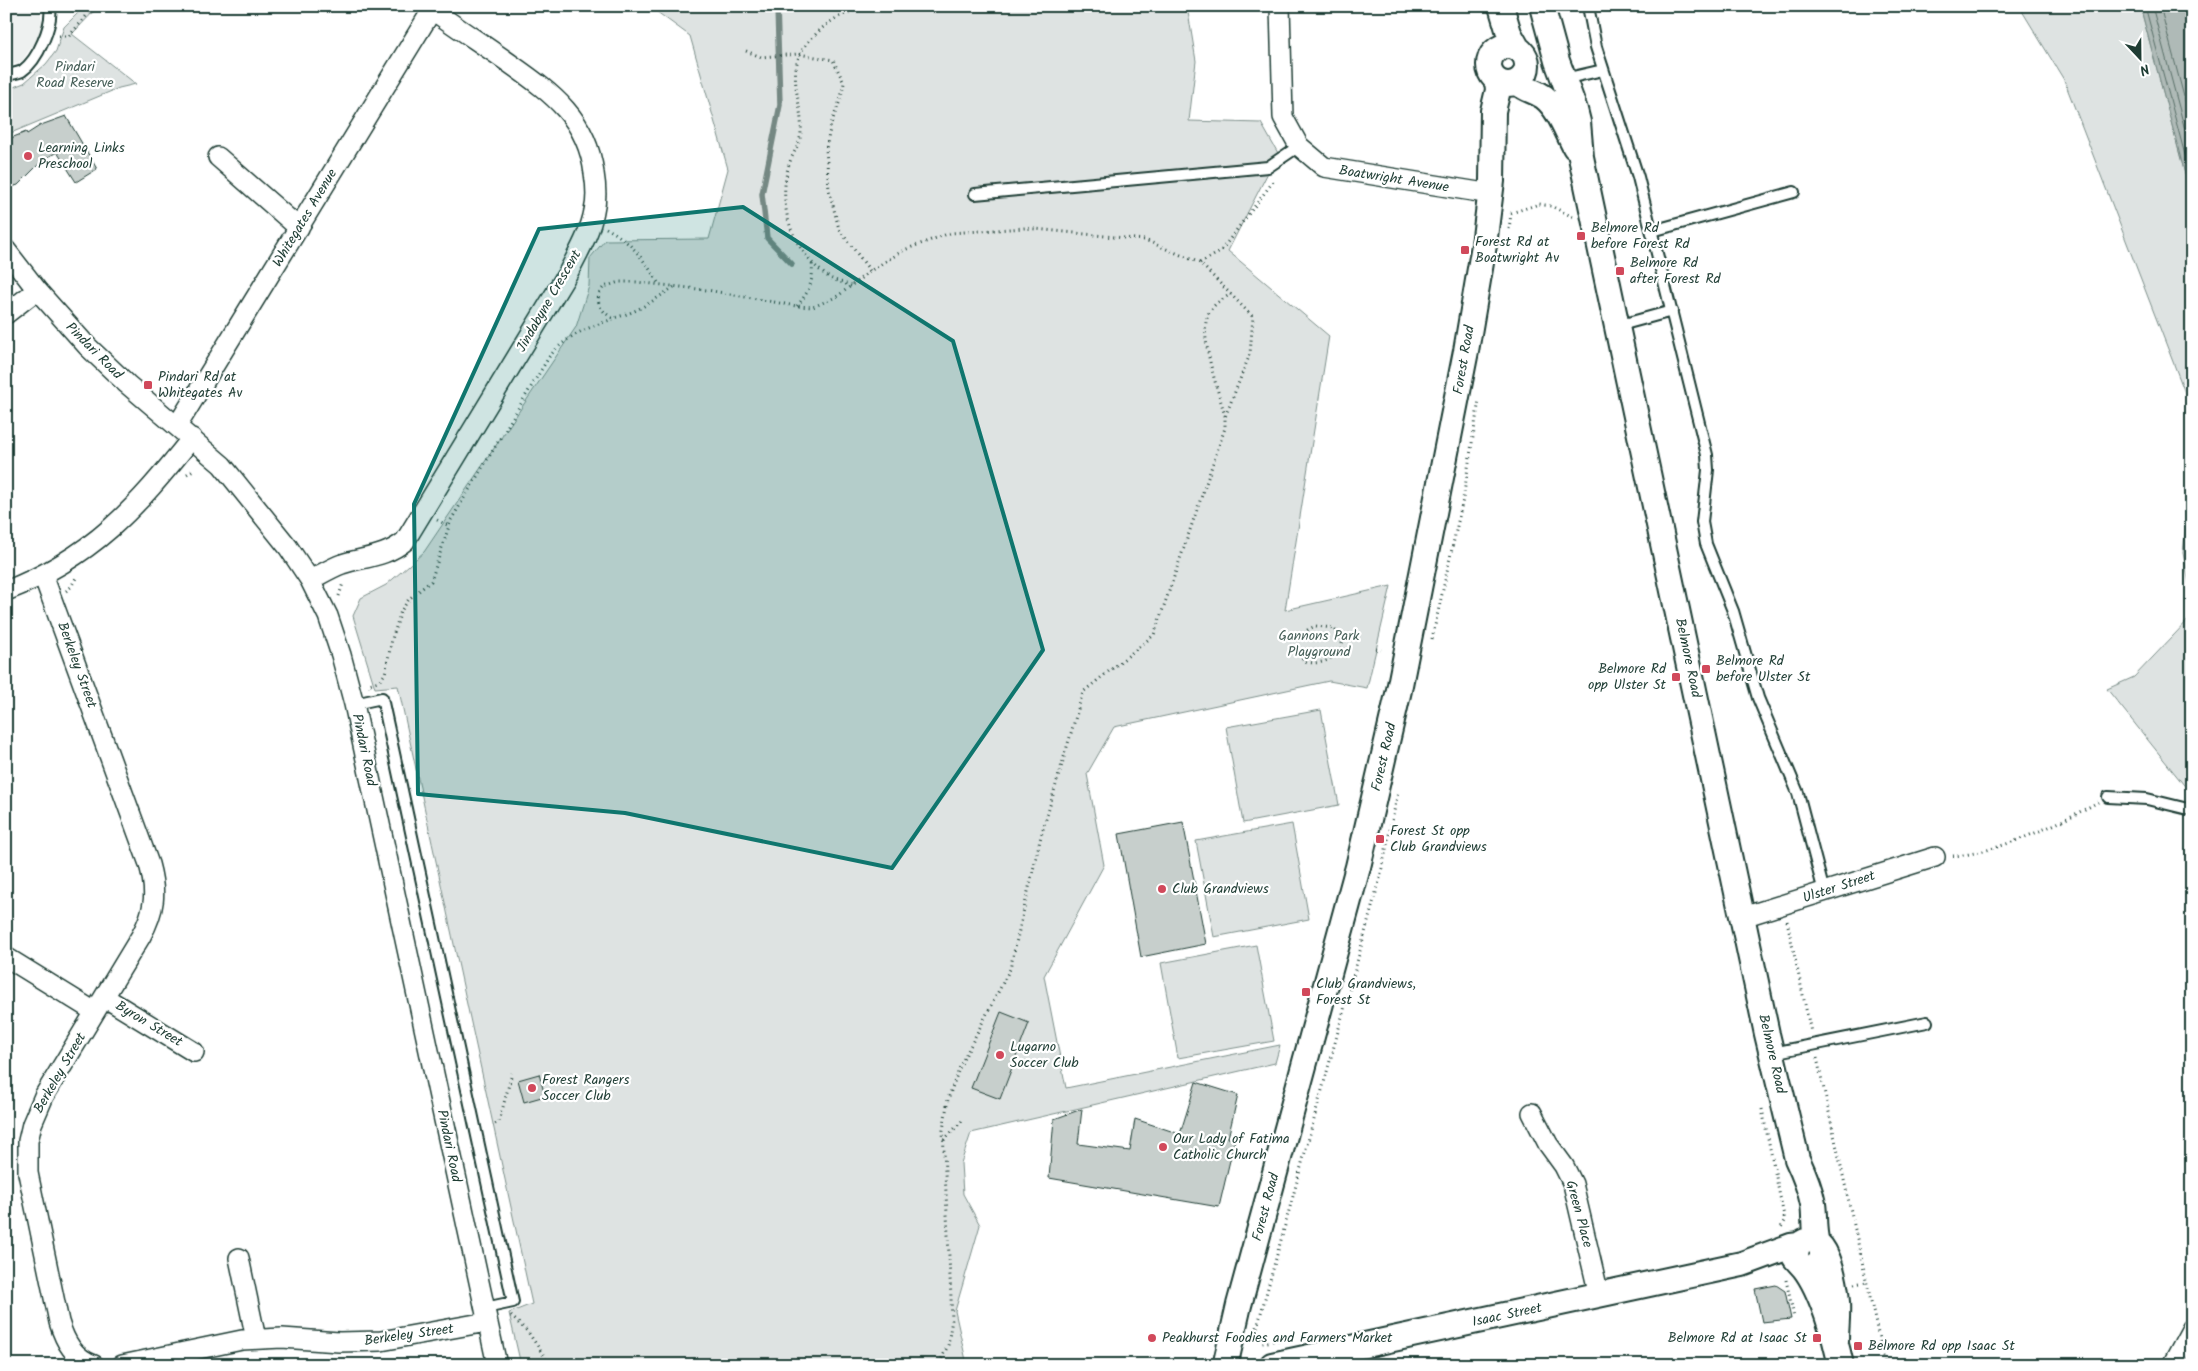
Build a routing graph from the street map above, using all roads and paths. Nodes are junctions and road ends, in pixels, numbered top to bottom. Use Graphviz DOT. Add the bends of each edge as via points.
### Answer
graph roads {
  1 [pos="50,6"];
  2 [pos="96,6"];
  3 [pos="892,6"];
  4 [pos="1280,6"];
  5 [pos="1491,6"];
  6 [pos="1502,6"];
  7 [pos="1542,6"];
  8 [pos="1588,6"];
  9 [pos="429,8"];
  10 [pos="45,36"];
  11 [pos="746,51"];
  12 [pos="1512,52"];
  13 [pos="799,54"];
  14 [pos="1560,70"];
  15 [pos="1603,70"];
  16 [pos="6,75"];
  17 [pos="1509,82"];
  18 [pos="1299,146"];
  19 [pos="218,157"];
  20 [pos="1581,157"];
  21 [pos="1277,176"];
  22 [pos="1794,192"];
  23 [pos="975,194"];
  24 [pos="1490,204"];
  25 [pos="1593,215"];
  26 [pos="592,221"];
  27 [pos="298,228"];
  28 [pos="1652,231"];
  29 [pos="6,250"];
  30 [pos="812,262"];
  31 [pos="1200,263"];
  32 [pos="870,272"];
  33 [pos="660,285"];
  34 [pos="852,286"];
  35 [pos="674,287"];
  36 [pos="37,290"];
  37 [pos="1231,294"];
  38 [pos="796,306"];
  39 [pos="1672,311"];
  40 [pos="6,314"];
  41 [pos="614,318"];
  42 [pos="1616,326"];
  43 [pos="1225,417"];
  44 [pos="177,426"];
  45 [pos="192,438"];
  46 [pos="432,522"];
  47 [pos="449,526"];
  48 [pos="43,575"];
  49 [pos="348,578"];
  50 [pos="310,580"];
  51 [pos="6,591"];
  52 [pos="340,600"];
  53 [pos="1376,650"];
  54 [pos="1381,650"];
  55 [pos="1323,662"];
  56 [pos="365,678"];
  57 [pos="369,684"];
  58 [pos="373,700"];
  59 [pos="354,704"];
  60 [pos="2108,796"];
  61 [pos="2192,810"];
  62 [pos="1935,856"];
  63 [pos="1824,892"];
  64 [pos="1786,916"];
  65 [pos="1743,918"];
  66 [pos="6,957"];
  67 [pos="99,1004"];
  68 [pos="1927,1022"];
  69 [pos="1814,1044"];
  70 [pos="194,1052"];
  71 [pos="1772,1052"];
  72 [pos="512,1073"];
  73 [pos="1532,1113"];
  74 [pos="962,1121"];
  75 [pos="495,1124"];
  76 [pos="944,1140"];
  77 [pos="1805,1256"];
  78 [pos="239,1258"];
  79 [pos="1599,1295"];
  80 [pos="504,1304"];
  81 [pos="486,1315"];
  82 [pos="1794,1317"];
  83 [pos="2192,1328"];
  84 [pos="256,1339"];
  85 [pos="1221,1364"];
  86 [pos="94,1365"];
  87 [pos="122,1365"];
  88 [pos="496,1365"];
  89 [pos="550,1365"];
  90 [pos="939,1365"];
  91 [pos="1272,1365"];
  92 [pos="1841,1365"];
  93 [pos="1885,1365"];
  94 [pos="2172,1365"];
  1 -- 10 [label="lane" via="52,17"];
  2 -- 10 [label="path" via="69,36"];
  3 -- 13 [label="path" via="839,15 803,46"];
  4 -- 18 [label="street, Boatwright Avenue" via="1283,117"];
  5 -- 12 [label="street"];
  6 -- 12 [label="street"];
  7 -- 14 [label="street, Belmore Road"];
  8 -- 15 [label="lane"];
  9 -- 26 [label="street, Jindabyne Crescent" via="536,81 564,106 583,134 593,167 596,187"];
  9 -- 27 [label="street, Whitegates Avenue"];
  10 -- 16 [label="lane" via="42,46 22,71"];
  11 -- 13 [label="path" via="761,57"];
  12 -- 14 [label="street"];
  12 -- 17 [label="street" via="1526,60 1525,72"];
  12 -- 17 [label="street" via="1489,61 1490,72"];
  13 -- 30 [label="path" via="796,69 800,142 788,167 784,196 795,240"];
  13 -- 32 [label="path" via="833,60 844,83 826,149 828,190 840,229"];
  14 -- 15 [label="lane"];
  14 -- 20 [label="street, Belmore Road" via="1578,122"];
  15 -- 28 [label="lane"];
  17 -- 20 [label="street, Belmore Road" via="1549,101"];
  17 -- 24 [label="street, Forest Road" via="1498,90 1493,111"];
  18 -- 23 [label="lane" via="1268,167"];
  18 -- 24 [label="street, Boatwright Avenue" via="1324,167"];
  19 -- 27 [label="street"];
  20 -- 25 [label="street, Belmore Road"];
  21 -- 31 [label="path" via="1220,252"];
  22 -- 28 [label="lane"];
  24 -- 25 [label="path" via="1508,215 1538,204 1552,206 1571,216"];
  24 -- 85 [label="street, Forest Road" via="1422,580 1373,806"];
  25 -- 42 [label="street, Belmore Road"];
  26 -- 33 [label="path" via="633,247"];
  26 -- 50 [label="street, Jindabyne Crescent" via="569,271 405,541 386,553 341,565"];
  27 -- 44 [label="street, Whitegates Avenue"];
  28 -- 39 [label="lane"];
  29 -- 36 [label="street, Pindari Road"];
  30 -- 34 [label="path" via="830,278"];
  30 -- 38 [label="path" via="812,282"];
  31 -- 32 [label="path" via="1146,240 1025,228 950,233 904,250"];
  31 -- 37 [label="path"];
  32 -- 34 [label="path"];
  33 -- 35 [label="path"];
  33 -- 41 [label="path" via="627,281 604,287 598,297 599,306"];
  34 -- 38 [label="path" via="824,304"];
  35 -- 38 [label="path"];
  35 -- 41 [label="path" via="640,309"];
  36 -- 40 [label="street"];
  36 -- 44 [label="street, Pindari Road" via="102,360"];
  37 -- 43 [label="path" via="1213,307 1205,328"];
  37 -- 43 [label="path" via="1253,317 1250,354"];
  39 -- 42 [label="lane"];
  39 -- 63 [label="lane" via="1708,454 1702,522 1706,544 1734,611 1758,698 1798,794"];
  41 -- 47 [label="path" via="578,332 549,357"];
  42 -- 65 [label="street, Belmore Road"];
  43 -- 76 [label="path" via="1154,635 1083,692 1041,836 1010,969 953,1084 946,1111"];
  44 -- 45 [label="street, Pindari Road"];
  45 -- 48 [label="street" via="128,514 90,545"];
  45 -- 50 [label="street, Pindari Road" via="231,476"];
  46 -- 47 [label="path" via="439,520"];
  47 -- 57 [label="path" via="431,581 409,599 401,611 385,674 379,681"];
  48 -- 51 [label="street"];
  48 -- 67 [label="street, Berkeley Street" via="163,901"];
  49 -- 52 [label="path" via="342,585"];
  50 -- 59 [label="street, Pindari Road" via="338,642"];
  53 -- 54 [label="path"];
  55 -- 55 [label="path" via="1306,662 1296,653 1299,636 1316,626 1333,628 1342,639 1338,652"];
  56 -- 57 [label="path"];
  57 -- 58 [label="path"];
  58 -- 59 [label="lane"];
  58 -- 80 [label="lane" via="382,698 513,1302"];
  59 -- 81 [label="street, Pindari Road"];
  60 -- 61 [label="lane" via="2147,799"];
  60 -- 62 [label="path" via="2069,819 1971,855"];
  62 -- 63 [label="street, Ulster Street"];
  63 -- 65 [label="street, Ulster Street"];
  64 -- 69 [label="path"];
  65 -- 71 [label="street, Belmore Road"];
  66 -- 67 [label="street, Byron Street"];
  67 -- 70 [label="street, Byron Street"];
  67 -- 86 [label="street, Berkeley Street" via="37,1109 27,1158 63,1335 76,1354"];
  68 -- 69 [label="lane"];
  69 -- 71 [label="lane"];
  69 -- 93 [label="path"];
  71 -- 77 [label="street, Belmore Road" via="1797,1160 1794,1180"];
  72 -- 75 [label="path" via="499,1122"];
  73 -- 79 [label="street, Green Place" via="1573,1184"];
  74 -- 76 [label="path"];
  76 -- 90 [label="path" via="952,1319 948,1345"];
  77 -- 79 [label="street, Isaac Street" via="1742,1264"];
  77 -- 82 [label="path"];
  77 -- 92 [label="street, Belmore Road" via="1836,1341"];
  78 -- 84 [label="street"];
  79 -- 91 [label="street, Isaac Street"];
  80 -- 81 [label="lane"];
  80 -- 89 [label="path" via="507,1313 528,1332"];
  81 -- 84 [label="street, Berkeley Street" via="382,1341"];
  81 -- 88 [label="street, Pindari Road"];
  83 -- 94 [label="street"];
  84 -- 87 [label="street, Berkeley Street"];
}
